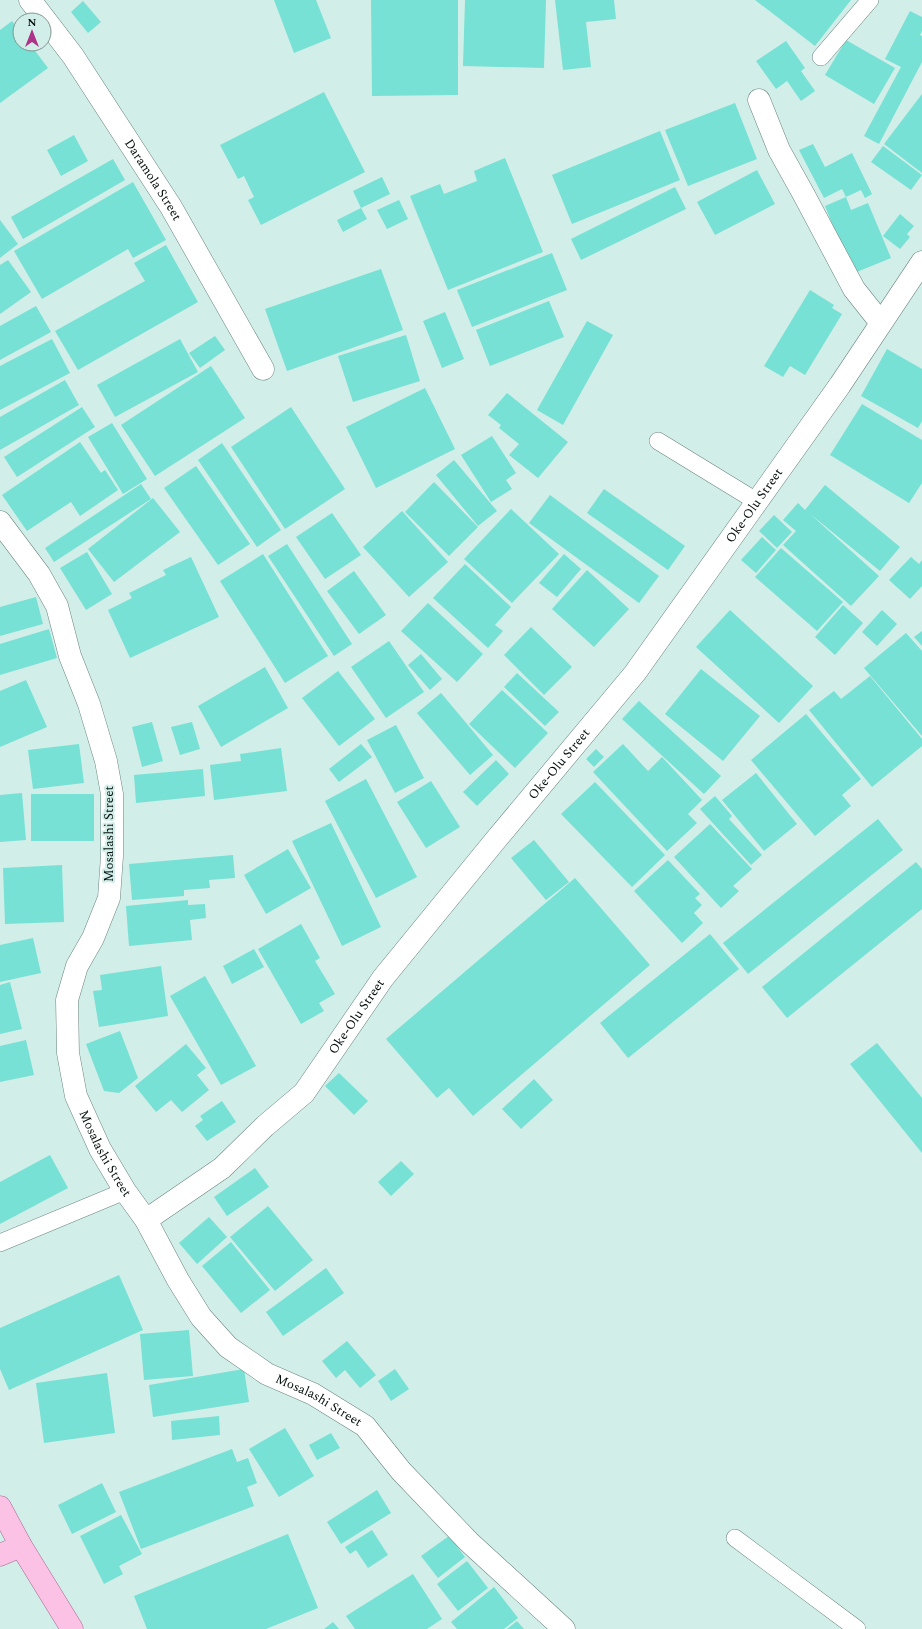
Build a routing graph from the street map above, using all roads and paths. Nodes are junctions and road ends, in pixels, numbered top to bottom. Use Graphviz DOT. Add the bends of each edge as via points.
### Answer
graph roads {
  1 [pos="30,0"];
  2 [pos="870,0"];
  3 [pos="821,57"];
  4 [pos="759,100"];
  5 [pos="922,262"];
  6 [pos="881,323"];
  7 [pos="263,369"];
  8 [pos="658,441"];
  9 [pos="756,502"];
  10 [pos="0,522"];
  11 [pos="125,1191"];
  12 [pos="146,1220"];
  13 [pos="0,1243"];
  14 [pos="0,1507"];
  15 [pos="736,1538"];
  16 [pos="20,1546"];
  17 [pos="0,1555"];
  18 [pos="72,1629"];
  19 [pos="564,1629"];
  20 [pos="857,1629"];
  1 -- 7 [label="street, Daramola Street" via="73,56 162,194"];
  2 -- 3 [label="lane"];
  4 -- 6 [label="street" via="779,150 854,289"];
  5 -- 6 [label="street, Oke-Olu Street"];
  6 -- 9 [label="street, Oke-Olu Street"];
  8 -- 9 [label="lane"];
  9 -- 12 [label="street, Oke-Olu Street" via="635,673 383,978 304,1093 222,1168"];
  10 -- 11 [label="street, Mosalashi Street" via="39,574 57,606 70,656 91,711 106,761 112,794 109,898 93,938 77,966 67,1000 68,1053 76,1096 100,1149"];
  11 -- 12 [label="street, Mosalashi Street"];
  11 -- 13 [label="lane"];
  12 -- 19 [label="street, Mosalashi Street" via="201,1317 228,1347 267,1374 313,1394 365,1426 401,1471 469,1542"];
  14 -- 16 [label="main road"];
  15 -- 20 [label="lane"];
  16 -- 17 [label="main road"];
  16 -- 18 [label="main road"];
}
